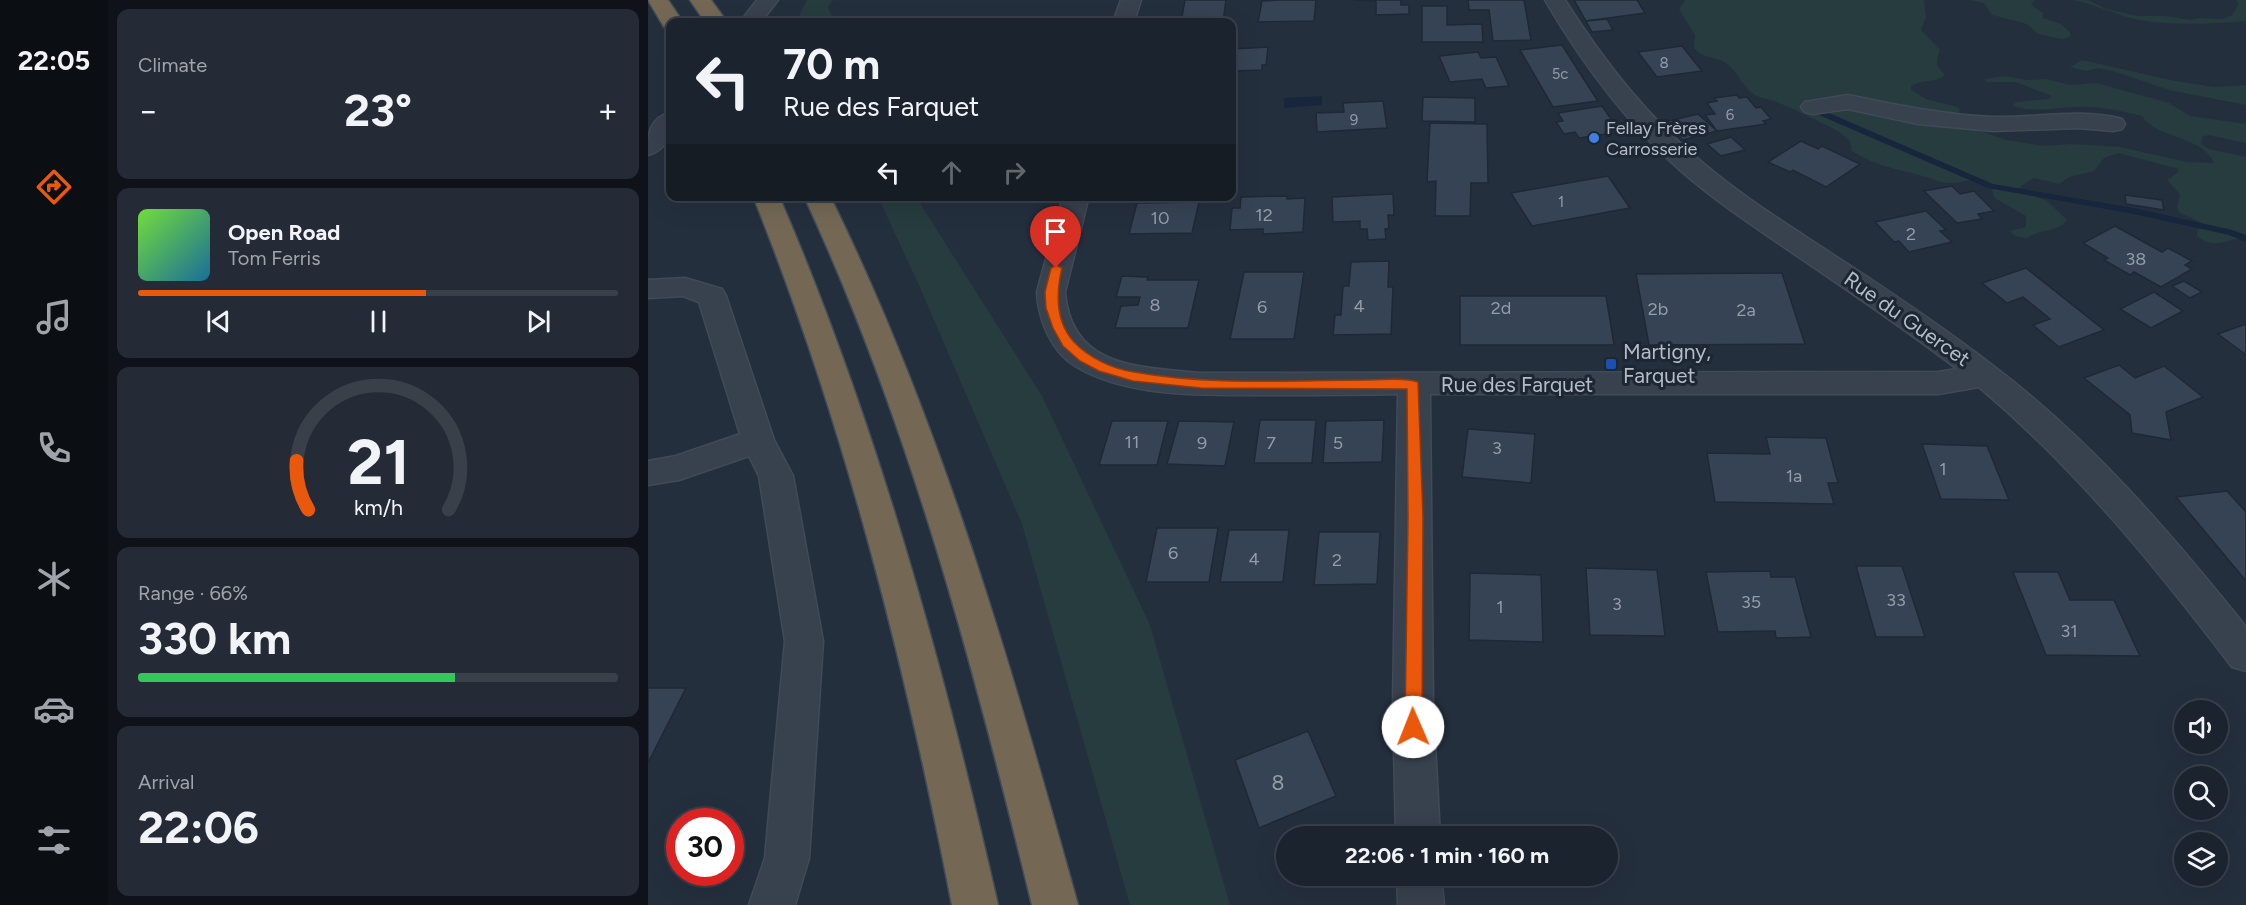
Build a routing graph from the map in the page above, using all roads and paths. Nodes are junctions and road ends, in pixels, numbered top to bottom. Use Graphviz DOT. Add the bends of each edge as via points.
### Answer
graph roads {
  1 [pos="657,0"];
  2 [pos="700,0"];
  3 [pos="768,0"];
  4 [pos="1131,0"];
  5 [pos="1556,0"];
  6 [pos="669,18"];
  7 [pos="713,18"];
  8 [pos="753,18"];
  9 [pos="1125,18"];
  10 [pos="1813,107"];
  11 [pos="2113,124"];
  12 [pos="666,125"];
  13 [pos="648,148"];
  14 [pos="768,201"];
  15 [pos="819,201"];
  16 [pos="1075,201"];
  17 [pos="648,290"];
  18 [pos="1985,375"];
  19 [pos="1414,385"];
  20 [pos="758,440"];
  21 [pos="648,473"];
  22 [pos="2246,656"];
  23 [pos="1418,826"];
  24 [pos="1420,886"];
  25 [pos="772,905"];
  26 [pos="975,905"];
  27 [pos="1055,905"];
  28 [pos="1421,905"];
  1 -- 6 [label="highway"];
  2 -- 7 [label="highway"];
  3 -- 8 [label="street"];
  4 -- 9 [label="street"];
  5 -- 18 [label="street, Rue du Guercet" via="1626,103 1689,165 1737,203 1882,299"];
  10 -- 11 [label="street" via="1848,102 1918,117 1993,124"];
  12 -- 13 [label="street"];
  14 -- 26 [label="highway" via="817,324 877,508"];
  15 -- 27 [label="highway" via="865,302 908,412 1015,750"];
  16 -- 19 [label="street, Rue des Farquet" via="1051,292 1052,308 1064,336 1084,358 1113,371 1160,381"];
  17 -- 20 [label="street" via="686,287 712,296"];
  18 -- 19 [label="street, Rue des Farquet" via="1938,384"];
  18 -- 22 [label="street, Rue du Guercet" via="2069,447 2162,548"];
  19 -- 23 [label="street" via="1413,705"];
  20 -- 21 [label="street" via="679,468"];
  20 -- 25 [label="street" via="776,476 804,641 787,858"];
  24 -- 28 [label="street"];
}
